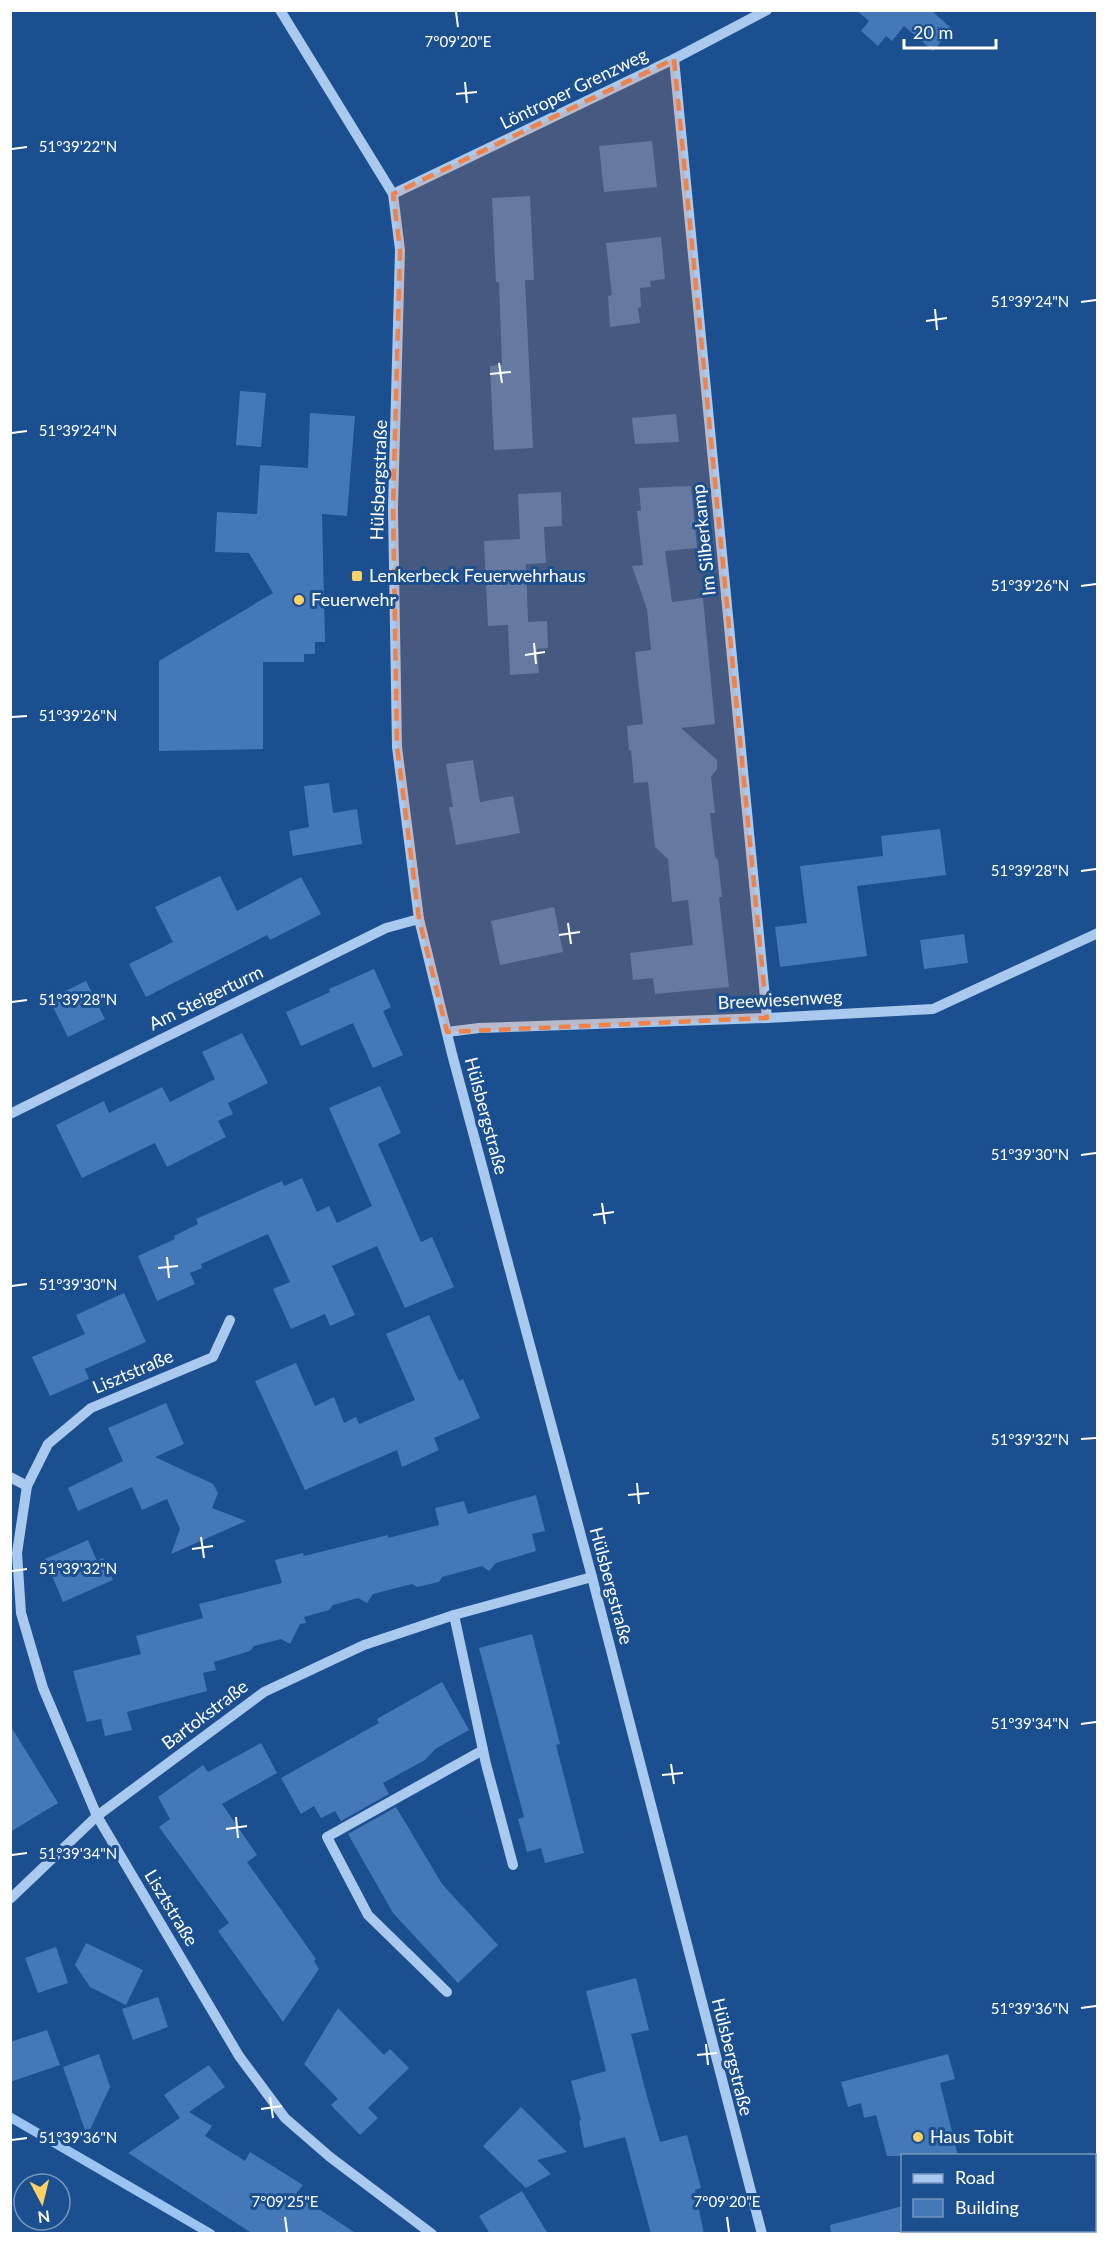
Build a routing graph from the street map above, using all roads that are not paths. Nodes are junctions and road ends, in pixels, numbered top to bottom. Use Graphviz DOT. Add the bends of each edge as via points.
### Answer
graph roads {
  1 [pos="280,10"];
  2 [pos="767,10"];
  3 [pos="674,59"];
  4 [pos="393,194"];
  5 [pos="419,919"];
  6 [pos="1098,933"];
  7 [pos="767,1018"];
  8 [pos="447,1032"];
  9 [pos="10,1114"];
  10 [pos="230,1320"];
  11 [pos="10,1477"];
  12 [pos="27,1486"];
  13 [pos="592,1577"];
  14 [pos="454,1615"];
  15 [pos="483,1750"];
  16 [pos="97,1816"];
  17 [pos="513,1865"];
  18 [pos="10,1899"];
  19 [pos="447,1992"];
  20 [pos="432,2234"];
  21 [pos="762,2234"];
  1 -- 4 [label="street, Hülsbergstraße"];
  2 -- 3 [label="street, Löntroper Grenzweg"];
  3 -- 4 [label="street, Löntroper Grenzweg"];
  3 -- 7 [label="street, Im Silberkamp"];
  4 -- 5 [label="street, Hülsbergstraße" via="400,250 393,519 397,747"];
  5 -- 8 [label="street, Hülsbergstraße"];
  5 -- 9 [label="street, Am Steigerturm" via="386,928"];
  6 -- 7 [label="street, Breewiesenweg" via="933,1009"];
  7 -- 8 [label="street, Breewiesenweg"];
  8 -- 13 [label="street, Hülsbergstraße"];
  10 -- 12 [label="street, Lisztstraße" via="213,1357 91,1408 48,1444"];
  11 -- 12 [label="street"];
  12 -- 16 [label="street, Lisztstraße" via="17,1553 21,1613 42,1688"];
  13 -- 14 [label="street, Bartokstraße"];
  13 -- 21 [label="street, Hülsbergstraße"];
  14 -- 15 [label="street"];
  14 -- 16 [label="street, Bartokstraße" via="364,1645 264,1692"];
  15 -- 17 [label="street"];
  15 -- 19 [label="street" via="327,1837 368,1915"];
  16 -- 18 [label="street, Bartokstraße"];
  16 -- 20 [label="street, Lisztstraße" via="239,2056 285,2118"];
}
